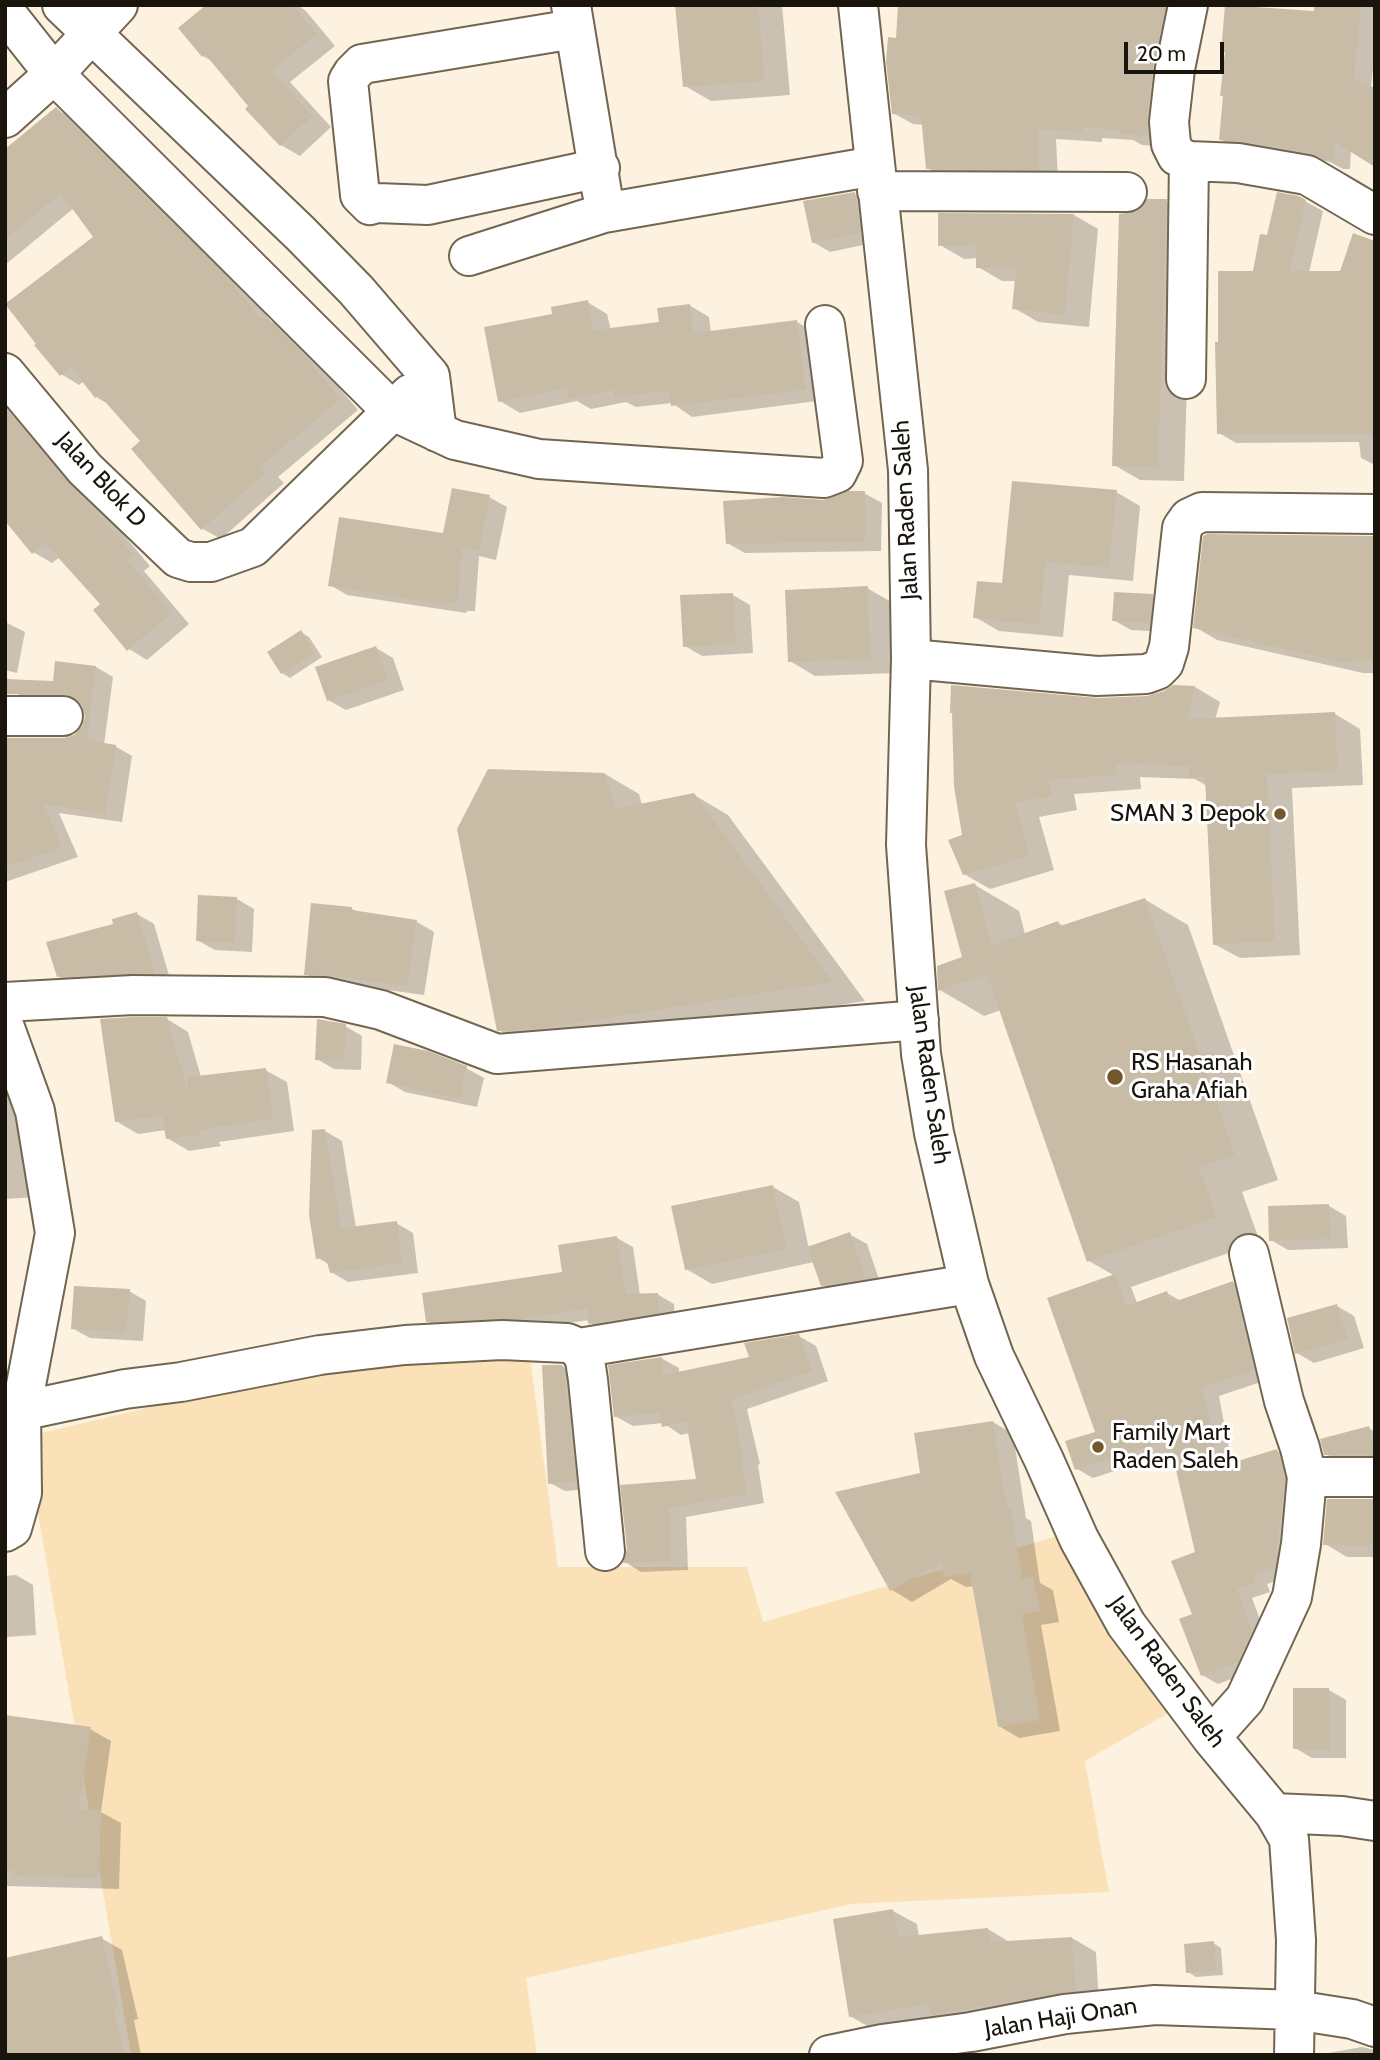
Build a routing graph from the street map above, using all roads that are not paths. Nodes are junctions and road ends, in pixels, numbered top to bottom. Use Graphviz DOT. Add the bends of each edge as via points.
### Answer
graph roads {
  1 [pos="61,5"];
  2 [pos="118,5"];
  3 [pos="858,5"];
  4 [pos="1188,5"];
  5 [pos="572,17"];
  6 [pos="18,23"];
  7 [pos="91,35"];
  8 [pos="54,74"];
  9 [pos="5,118"];
  10 [pos="1189,161"];
  11 [pos="600,168"];
  12 [pos="876,178"];
  13 [pos="1127,192"];
  14 [pos="604,213"];
  15 [pos="1375,215"];
  16 [pos="470,256"];
  17 [pos="825,325"];
  18 [pos="5,373"];
  19 [pos="430,376"];
  20 [pos="1186,379"];
  21 [pos="391,410"];
  22 [pos="437,432"];
  23 [pos="1375,513"];
  24 [pos="911,659"];
  25 [pos="5,716"];
  26 [pos="63,716"];
  27 [pos="5,1002"];
  28 [pos="919,1020"];
  29 [pos="5,1028"];
  30 [pos="1249,1254"];
  31 [pos="969,1284"];
  32 [pos="579,1348"];
  33 [pos="21,1411"];
  34 [pos="1307,1477"];
  35 [pos="1375,1477"];
  36 [pos="5,1532"];
  37 [pos="605,1550"];
  38 [pos="1211,1737"];
  39 [pos="1274,1813"];
  40 [pos="1375,1821"];
  41 [pos="1295,2010"];
  42 [pos="1375,2027"];
  43 [pos="829,2055"];
  44 [pos="1294,2055"];
  1 -- 7 [label="street"];
  2 -- 7 [label="street"];
  3 -- 12 [label="street, Jalan Raden Saleh"];
  4 -- 10 [label="street" via="1169,122 1177,156"];
  5 -- 11 [label="street"];
  5 -- 11 [label="street" via="362,64 348,81 360,195 370,205 428,205"];
  6 -- 8 [label="street"];
  7 -- 8 [label="street"];
  7 -- 19 [label="street" via="300,233"];
  8 -- 9 [label="street"];
  8 -- 21 [label="street"];
  10 -- 15 [label="street" via="1307,174"];
  10 -- 20 [label="street"];
  11 -- 14 [label="street"];
  12 -- 13 [label="street"];
  12 -- 14 [label="street"];
  12 -- 24 [label="street, Jalan Raden Saleh" via="908,470"];
  14 -- 16 [label="street"];
  17 -- 22 [label="street" via="843,461 837,472 824,478 539,459"];
  18 -- 21 [label="street, Jalan Blok D" via="85,470 178,558 191,562 211,562 253,547"];
  19 -- 21 [label="street"];
  19 -- 22 [label="street"];
  21 -- 22 [label="street"];
  23 -- 24 [label="street" via="1202,512 1189,518 1182,528 1169,647 1164,663 1146,674 1097,676"];
  24 -- 28 [label="street, Jalan Raden Saleh" via="906,845"];
  25 -- 26 [label="street"];
  27 -- 28 [label="street" via="133,995 326,997 381,1010 497,1054"];
  28 -- 31 [label="street, Jalan Raden Saleh" via="934,1133"];
  29 -- 33 [label="street" via="35,1111 55,1233"];
  30 -- 34 [label="street" via="1283,1401"];
  31 -- 32 [label="street"];
  31 -- 38 [label="street, Jalan Raden Saleh" via="994,1356 1079,1539 1126,1624"];
  32 -- 33 [label="street" via="539,1340 405,1345 320,1355"];
  32 -- 37 [label="street" via="588,1380"];
  33 -- 36 [label="street" via="22,1493 12,1528"];
  34 -- 35 [label="street"];
  34 -- 38 [label="street" via="1292,1597 1245,1699"];
  38 -- 39 [label="street, Jalan Raden Saleh"];
  39 -- 40 [label="street"];
  39 -- 41 [label="street, Jalan Raden Saleh" via="1289,1839 1293,1874"];
  41 -- 42 [label="street, Jalan Haji Onan"];
  41 -- 43 [label="street, Jalan Haji Onan" via="1155,2005 1065,2014"];
  41 -- 44 [label="street, Jalan Raden Saleh"];
}
